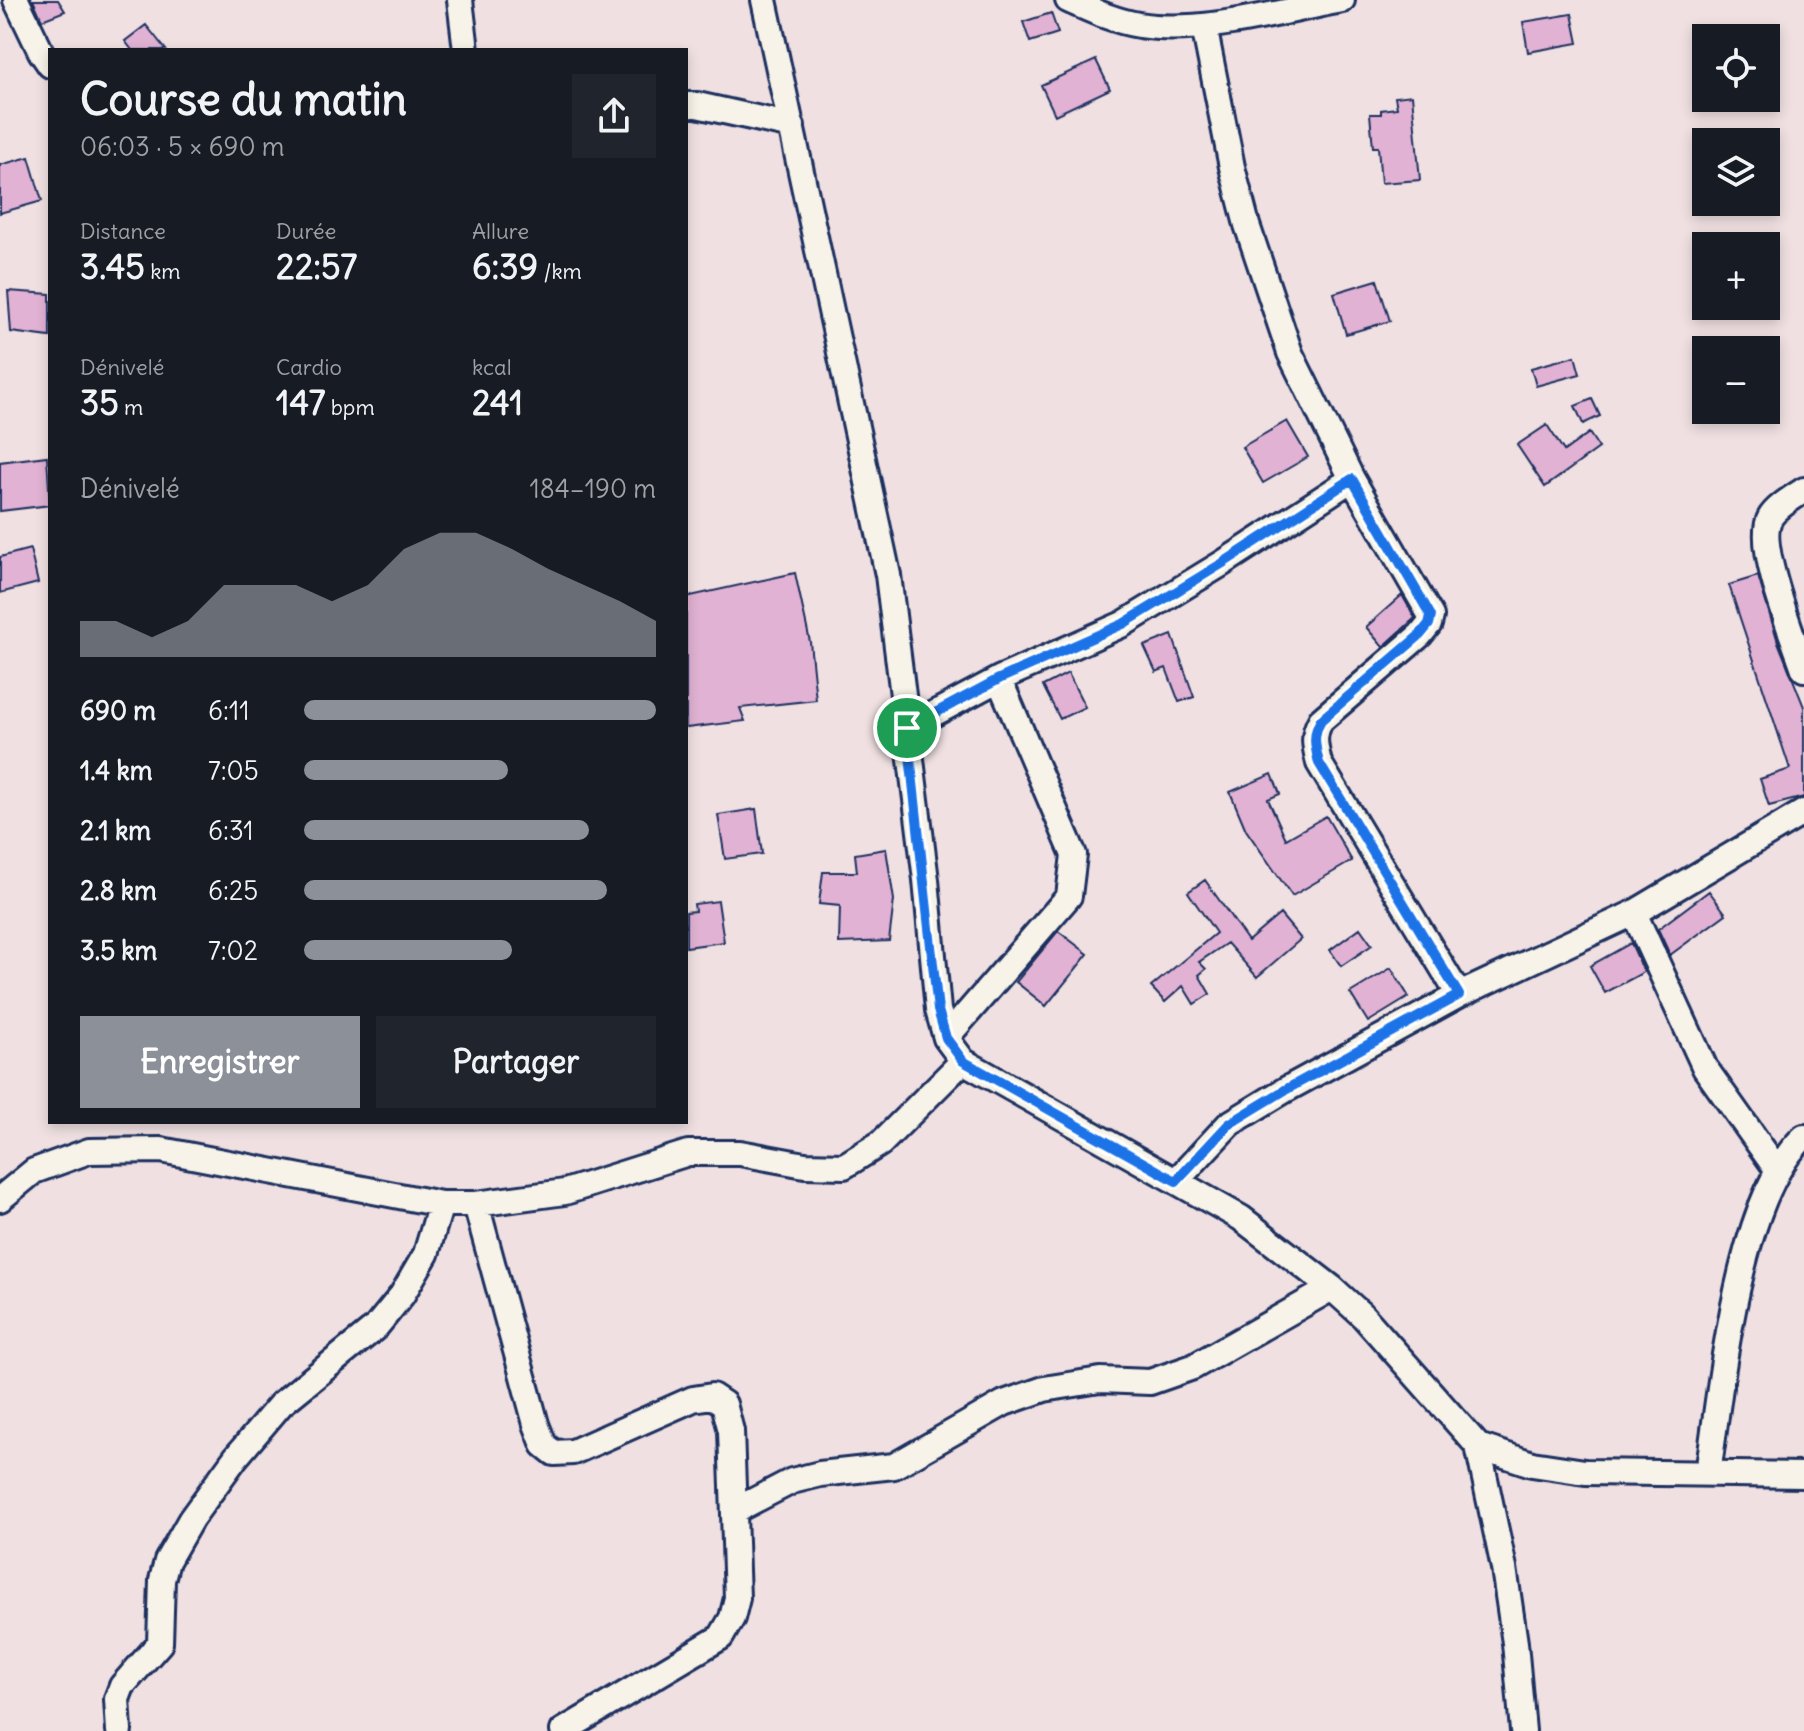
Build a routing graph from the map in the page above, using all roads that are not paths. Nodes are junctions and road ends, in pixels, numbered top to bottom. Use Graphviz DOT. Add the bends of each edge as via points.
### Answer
graph roads {
  1 [pos="16,0"];
  2 [pos="460,0"];
  3 [pos="764,0"];
  4 [pos="1068,0"];
  5 [pos="1342,0"];
  6 [pos="1204,26"];
  7 [pos="466,48"];
  8 [pos="48,62"];
  9 [pos="688,105"];
  10 [pos="792,126"];
  11 [pos="1352,479"];
  12 [pos="1804,490"];
  13 [pos="1804,669"];
  14 [pos="999,679"];
  15 [pos="907,728"];
  16 [pos="1804,812"];
  17 [pos="1634,913"];
  18 [pos="1459,995"];
  19 [pos="946,1038"];
  20 [pos="963,1061"];
  21 [pos="1804,1137"];
  22 [pos="1778,1171"];
  23 [pos="1176,1181"];
  24 [pos="0,1199"];
  25 [pos="441,1204"];
  26 [pos="476,1204"];
  27 [pos="1332,1288"];
  28 [pos="1478,1446"];
  29 [pos="1708,1473"];
  30 [pos="1804,1475"];
  31 [pos="734,1511"];
  32 [pos="119,1731"];
  33 [pos="563,1731"];
  34 [pos="1523,1731"];
  1 -- 8 [label="street"];
  2 -- 7 [label="street"];
  3 -- 10 [label="street"];
  4 -- 6 [label="street" via="1140,25"];
  5 -- 6 [label="street"];
  6 -- 11 [label="street" via="1247,225 1290,353"];
  9 -- 10 [label="street"];
  10 -- 15 [label="street" via="888,575"];
  11 -- 14 [label="street" via="1123,624"];
  11 -- 18 [label="street" via="1431,616 1420,635 1321,720 1314,742 1319,763"];
  12 -- 13 [label="street" via="1770,516 1766,534 1770,565"];
  14 -- 15 [label="street"];
  14 -- 19 [label="street" via="1074,855 1073,880 1069,896"];
  15 -- 19 [label="street" via="938,1010"];
  16 -- 17 [label="street"];
  17 -- 18 [label="street"];
  17 -- 22 [label="street" via="1705,1068"];
  18 -- 23 [label="street" via="1229,1124"];
  19 -- 20 [label="street"];
  20 -- 23 [label="street"];
  20 -- 26 [label="street" via="881,1143 844,1166 740,1153 688,1153 565,1192"];
  21 -- 22 [label="street"];
  22 -- 29 [label="street" via="1742,1269"];
  23 -- 27 [label="street" via="1241,1218"];
  24 -- 25 [label="street" via="34,1171 89,1151 161,1150"];
  25 -- 26 [label="street"];
  25 -- 32 [label="street" via="426,1254 402,1295 376,1327 281,1404 191,1519 162,1580 160,1643 117,1699"];
  26 -- 31 [label="street" via="544,1445 554,1453 573,1452 693,1399 712,1396 724,1404 731,1431"];
  27 -- 28 [label="street"];
  27 -- 31 [label="street" via="1168,1378 1100,1380 1044,1389 1004,1403 894,1466 792,1481"];
  28 -- 29 [label="street" via="1532,1464 1585,1472"];
  28 -- 34 [label="street" via="1504,1568"];
  29 -- 30 [label="street"];
  31 -- 33 [label="street" via="737,1598 721,1637"];
}
